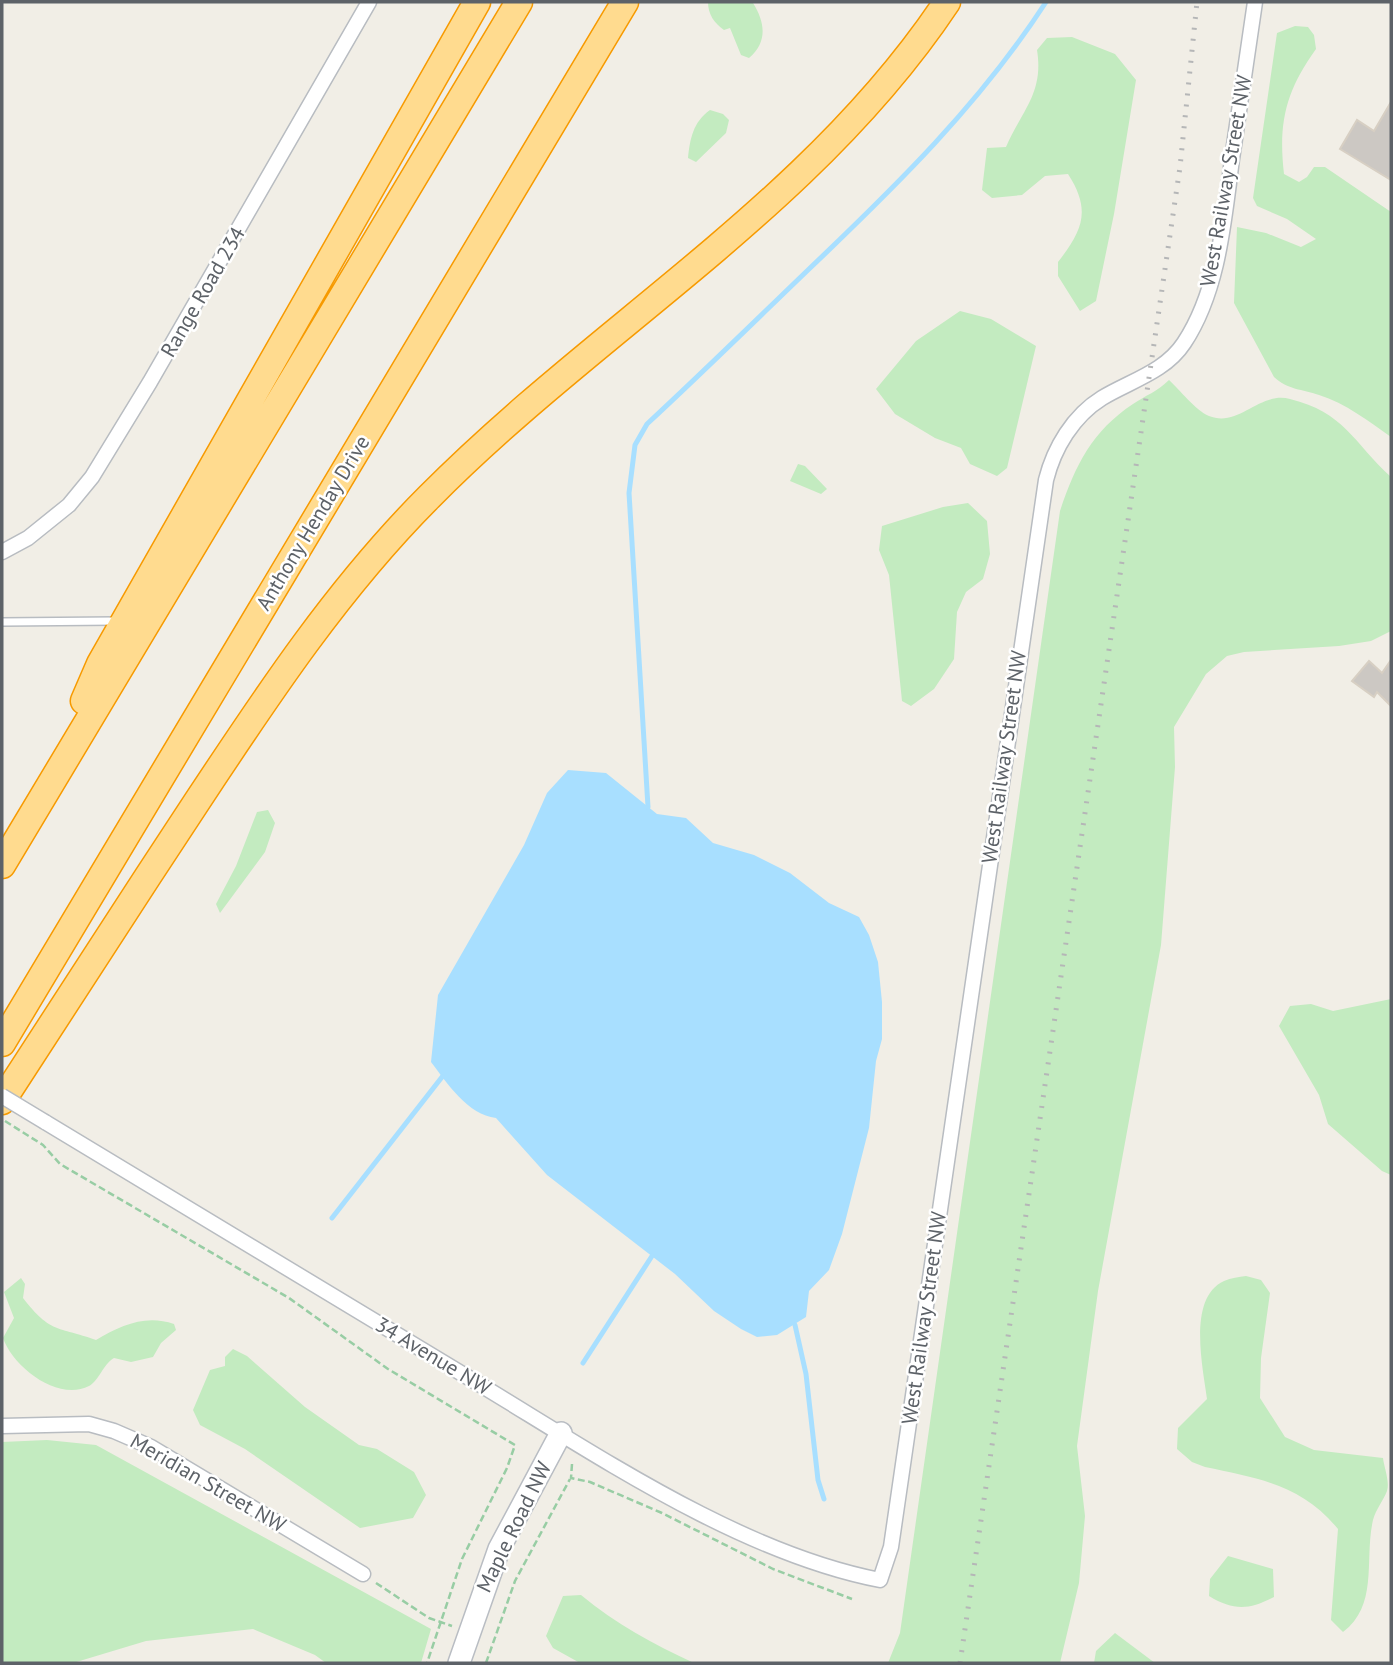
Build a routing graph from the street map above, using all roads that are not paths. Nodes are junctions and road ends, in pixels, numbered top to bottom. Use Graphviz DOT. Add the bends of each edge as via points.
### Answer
graph roads {
  1 [pos="369,2"];
  2 [pos="477,2"];
  3 [pos="519,2"];
  4 [pos="625,2"];
  5 [pos="947,2"];
  6 [pos="1255,2"];
  7 [pos="2,552"];
  8 [pos="124,621"];
  9 [pos="2,622"];
  10 [pos="42,799"];
  11 [pos="2,866"];
  12 [pos="2,1043"];
  13 [pos="2,1099"];
  14 [pos="2,1426"];
  15 [pos="561,1433"];
  16 [pos="363,1574"];
  17 [pos="880,1580"];
  18 [pos="459,1663"];
  1 -- 7 [label="street, Range Road 234" via="92,477 69,505"];
  2 -- 8 [label="highway"];
  3 -- 10 [label="highway"];
  4 -- 12 [label="highway, Anthony Henday Drive"];
  5 -- 13 [label="highway" via="892,76 802,174 754,219 528,403 428,498 324,616"];
  6 -- 17 [label="street, West Railway Street NW" via="1225,211 1201,312 1182,346 1167,359 1080,416 1058,446 1046,480 893,1533"];
  8 -- 9 [label="lane"];
  8 -- 10 [label="highway" via="100,664"];
  10 -- 11 [label="highway"];
  13 -- 15 [label="street, 34 Avenue NW, bridge"];
  14 -- 16 [label="street, Meridian Street NW" via="89,1424 114,1431 150,1447"];
  15 -- 17 [label="street, 34 Avenue NW" via="752,1538 834,1569"];
  15 -- 18 [label="street, Maple Road NW" via="499,1549"];
}
